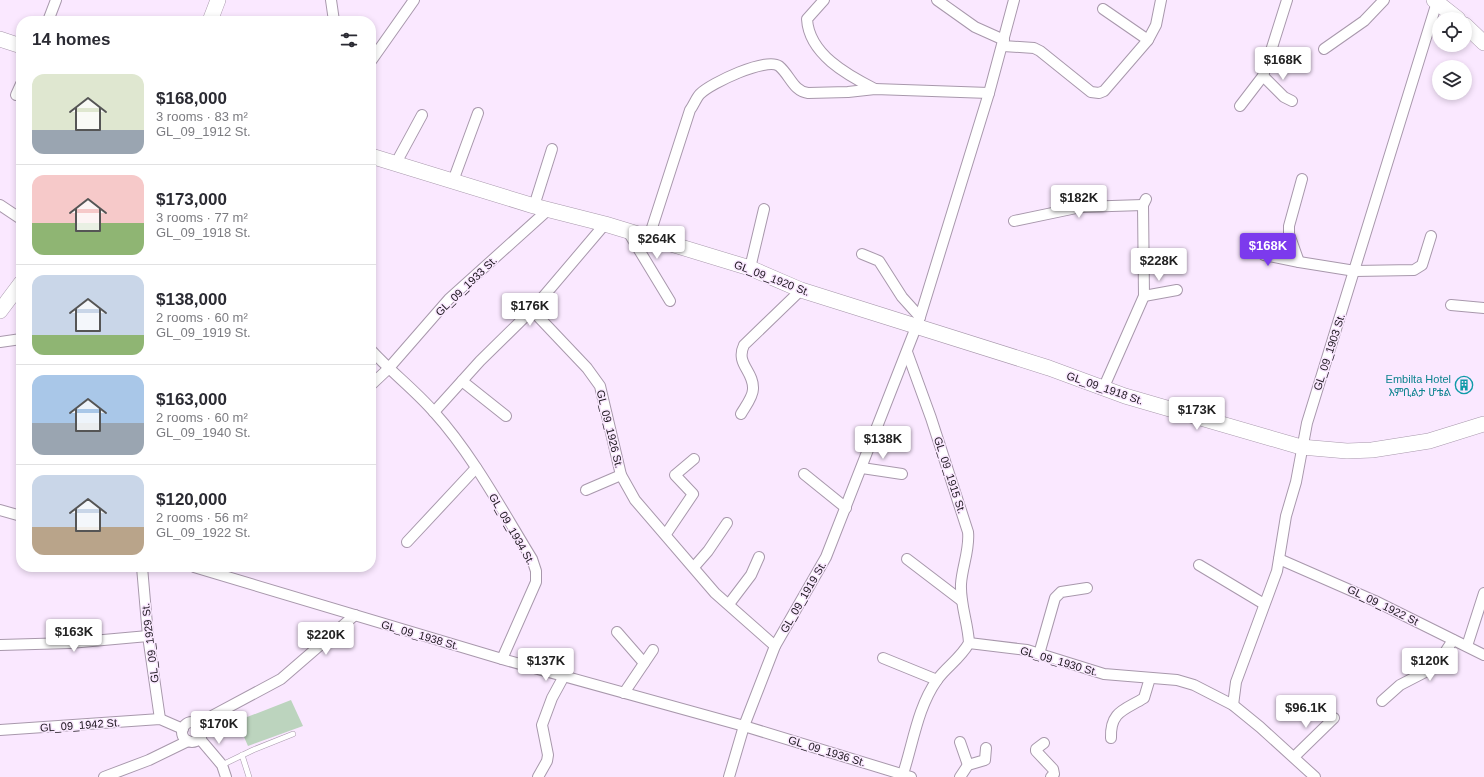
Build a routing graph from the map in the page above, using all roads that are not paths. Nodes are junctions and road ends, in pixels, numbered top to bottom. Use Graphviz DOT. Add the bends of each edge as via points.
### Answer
graph roads {
  1 [pos="56,0"];
  2 [pos="218,0"];
  3 [pos="331,0"];
  4 [pos="414,0"];
  5 [pos="824,0"];
  6 [pos="936,0"];
  7 [pos="1014,0"];
  8 [pos="1161,0"];
  9 [pos="1286,0"];
  10 [pos="1384,0"];
  11 [pos="1436,1"];
  12 [pos="1104,9"];
  13 [pos="1449,12"];
  14 [pos="50,16"];
  15 [pos="212,16"];
  16 [pos="333,16"];
  17 [pos="1472,31"];
  18 [pos="0,39"];
  19 [pos="1148,40"];
  20 [pos="1484,42"];
  21 [pos="1003,43"];
  22 [pos="16,44"];
  23 [pos="1324,49"];
  24 [pos="376,53"];
  25 [pos="1263,76"];
  26 [pos="875,89"];
  27 [pos="989,93"];
  28 [pos="1292,101"];
  29 [pos="1240,106"];
  30 [pos="478,112"];
  31 [pos="422,115"];
  32 [pos="552,149"];
  33 [pos="376,157"];
  34 [pos="396,163"];
  35 [pos="1302,179"];
  36 [pos="453,181"];
  37 [pos="0,205"];
  38 [pos="534,206"];
  39 [pos="549,209"];
  40 [pos="764,209"];
  41 [pos="16,216"];
  42 [pos="1014,221"];
  43 [pos="605,224"];
  44 [pos="627,230"];
  45 [pos="1432,236"];
  46 [pos="649,237"];
  47 [pos="1252,243"];
  48 [pos="862,254"];
  49 [pos="1299,262"];
  50 [pos="750,268"];
  51 [pos="1355,271"];
  52 [pos="16,290"];
  53 [pos="801,290"];
  54 [pos="1177,290"];
  55 [pos="1144,296"];
  56 [pos="670,301"];
  57 [pos="1451,306"];
  58 [pos="1484,308"];
  59 [pos="532,310"];
  60 [pos="0,311"];
  61 [pos="918,321"];
  62 [pos="16,340"];
  63 [pos="0,342"];
  64 [pos="907,352"];
  65 [pos="376,356"];
  66 [pos="388,369"];
  67 [pos="376,380"];
  68 [pos="462,381"];
  69 [pos="1103,389"];
  70 [pos="434,412"];
  71 [pos="741,414"];
  72 [pos="506,416"];
  73 [pos="1484,424"];
  74 [pos="1301,447"];
  75 [pos="694,459"];
  76 [pos="476,468"];
  77 [pos="862,468"];
  78 [pos="804,474"];
  79 [pos="902,474"];
  80 [pos="621,476"];
  81 [pos="586,490"];
  82 [pos="846,508"];
  83 [pos="0,510"];
  84 [pos="16,515"];
  85 [pos="727,523"];
  86 [pos="666,534"];
  87 [pos="407,542"];
  88 [pos="759,557"];
  89 [pos="907,559"];
  90 [pos="1279,559"];
  91 [pos="1199,565"];
  92 [pos="694,567"];
  93 [pos="142,572"];
  94 [pos="210,572"];
  95 [pos="1087,588"];
  96 [pos="1484,593"];
  97 [pos="962,601"];
  98 [pos="730,604"];
  99 [pos="1264,604"];
  100 [pos="355,616"];
  101 [pos="617,632"];
  102 [pos="148,636"];
  103 [pos="1453,640"];
  104 [pos="969,643"];
  105 [pos="0,645"];
  106 [pos="775,646"];
  107 [pos="1467,646"];
  108 [pos="653,650"];
  109 [pos="1039,654"];
  110 [pos="1484,655"];
  111 [pos="884,658"];
  112 [pos="502,659"];
  113 [pos="644,663"];
  114 [pos="564,676"];
  115 [pos="1150,678"];
  116 [pos="937,680"];
  117 [pos="624,693"];
  118 [pos="1382,701"];
  119 [pos="1233,705"];
  120 [pos="1334,718"];
  121 [pos="160,719"];
  122 [pos="197,724"];
  123 [pos="744,726"];
  124 [pos="183,729"];
  125 [pos="0,730"];
  126 [pos="293,734"];
  127 [pos="1111,738"];
  128 [pos="200,739"];
  129 [pos="188,741"];
  130 [pos="960,742"];
  131 [pos="1044,742"];
  132 [pos="986,748"];
  133 [pos="242,755"];
  134 [pos="1294,757"];
  135 [pos="222,765"];
  136 [pos="968,765"];
  137 [pos="905,776"];
  138 [pos="104,777"];
  139 [pos="226,777"];
  140 [pos="249,777"];
  141 [pos="538,777"];
  142 [pos="729,777"];
  143 [pos="960,777"];
  144 [pos="1051,777"];
  145 [pos="1315,777"];
  1 -- 14 [label="street"];
  2 -- 15 [label="main road"];
  3 -- 16 [label="street"];
  4 -- 24 [label="street"];
  5 -- 26 [label="street" via="807,19 814,41 827,58 852,77"];
  6 -- 21 [label="street" via="974,27"];
  7 -- 21 [label="street, GL_09_1919 St."];
  8 -- 19 [label="street" via="1156,25"];
  9 -- 25 [label="street"];
  10 -- 23 [label="street" via="1364,21"];
  11 -- 13 [label="main road"];
  11 -- 51 [label="street, GL_09_1903 St."];
  12 -- 19 [label="street"];
  17 -- 20 [label="main road"];
  18 -- 22 [label="main road"];
  19 -- 21 [label="street" via="1104,90 1094,93 1040,51"];
  21 -- 27 [label="street, GL_09_1919 St."];
  25 -- 28 [label="street" via="1284,97"];
  25 -- 29 [label="street"];
  26 -- 27 [label="street"];
  26 -- 46 [label="street" via="802,92 779,66 772,63 716,83 700,94 690,110"];
  27 -- 61 [label="street, GL_09_1919 St."];
  30 -- 36 [label="street"];
  31 -- 34 [label="street"];
  32 -- 38 [label="street"];
  33 -- 34 [label="main road, GL_09_1920 St."];
  34 -- 36 [label="main road, GL_09_1920 St."];
  35 -- 49 [label="street" via="1289,226 1290,240"];
  36 -- 38 [label="main road, GL_09_1920 St."];
  37 -- 41 [label="street"];
  38 -- 39 [label="main road, GL_09_1920 St."];
  39 -- 43 [label="main road, GL_09_1920 St."];
  39 -- 66 [label="street, GL_09_1933 St." via="449,300"];
  40 -- 50 [label="street"];
  42 -- 55 [label="street" via="1081,207 1145,202"];
  43 -- 44 [label="main road, GL_09_1920 St."];
  43 -- 59 [label="street"];
  44 -- 46 [label="main road, GL_09_1920 St."];
  44 -- 56 [label="street"];
  45 -- 51 [label="street" via="1422,265 1418,268"];
  46 -- 50 [label="main road, GL_09_1920 St."];
  47 -- 49 [label="street" via="1264,255"];
  48 -- 61 [label="street" via="879,261"];
  49 -- 51 [label="street"];
  50 -- 53 [label="main road, GL_09_1920 St."];
  51 -- 74 [label="street, GL_09_1903 St."];
  52 -- 60 [label="main road"];
  53 -- 61 [label="main road, GL_09_1920 St."];
  53 -- 71 [label="street" via="744,345 741,351 741,358 752,380 753,388"];
  54 -- 55 [label="street"];
  55 -- 69 [label="street"];
  57 -- 58 [label="street"];
  59 -- 68 [label="street"];
  59 -- 80 [label="street, GL_09_1926 St." via="587,368 600,386"];
  61 -- 64 [label="street, GL_09_1919 St."];
  61 -- 69 [label="main road, GL_09_1918 St."];
  62 -- 63 [label="street"];
  64 -- 77 [label="street, GL_09_1919 St."];
  64 -- 97 [label="street, GL_09_1915 St." via="968,532 961,585"];
  65 -- 66 [label="street"];
  66 -- 67 [label="street, GL_09_1933 St."];
  66 -- 70 [label="street, GL_09_1934 St."];
  68 -- 70 [label="street"];
  68 -- 72 [label="street"];
  69 -- 74 [label="main road, GL_09_1918 St."];
  70 -- 76 [label="street, GL_09_1934 St."];
  73 -- 74 [label="main road, GL_09_1918 St." via="1429,441 1372,450 1347,451"];
  74 -- 90 [label="street, GL_09_1903 St."];
  75 -- 86 [label="street" via="675,475 693,494"];
  76 -- 87 [label="street"];
  76 -- 112 [label="street, GL_09_1934 St." via="532,559 536,571 536,582"];
  77 -- 79 [label="street"];
  77 -- 82 [label="street, GL_09_1919 St."];
  78 -- 82 [label="street"];
  80 -- 81 [label="street"];
  80 -- 86 [label="street, GL_09_1926 St." via="635,500"];
  82 -- 106 [label="street, GL_09_1919 St." via="822,567"];
  83 -- 84 [label="street"];
  85 -- 92 [label="street"];
  86 -- 92 [label="street, GL_09_1926 St."];
  88 -- 98 [label="street" via="751,575"];
  89 -- 97 [label="street"];
  90 -- 99 [label="street, GL_09_1903 St." via="1273,584"];
  90 -- 103 [label="street, GL_09_1922 St" via="1375,601"];
  91 -- 99 [label="street"];
  92 -- 98 [label="street, GL_09_1926 St." via="715,593"];
  93 -- 102 [label="street, GL_09_1929 St."];
  94 -- 100 [label="street, GL_09_1938 St."];
  95 -- 109 [label="street" via="1061,592 1055,598"];
  96 -- 107 [label="street"];
  97 -- 104 [label="street, GL_09_1915 St."];
  98 -- 106 [label="street, GL_09_1926 St."];
  99 -- 119 [label="street, GL_09_1903 St." via="1236,682"];
  100 -- 112 [label="street, GL_09_1938 St."];
  100 -- 122 [label="street" via="281,679"];
  101 -- 113 [label="street"];
  102 -- 105 [label="street"];
  102 -- 121 [label="street, GL_09_1929 St."];
  103 -- 107 [label="street, GL_09_1922 St"];
  103 -- 118 [label="street" via="1438,663 1430,670 1400,685"];
  104 -- 109 [label="street, GL_09_1930 St." via="1027,650"];
  104 -- 116 [label="street" via="957,660"];
  106 -- 123 [label="street, GL_09_1919 St."];
  107 -- 110 [label="street, GL_09_1922 St"];
  108 -- 113 [label="street"];
  109 -- 115 [label="street, GL_09_1930 St." via="1104,674"];
  111 -- 116 [label="street"];
  112 -- 114 [label="street, GL_09_1938 St."];
  113 -- 117 [label="street"];
  114 -- 117 [label="street, GL_09_1938 St."];
  114 -- 141 [label="street" via="552,698 542,727 548,755"];
  115 -- 119 [label="street, GL_09_1930 St." via="1177,680"];
  115 -- 127 [label="street" via="1144,698 1122,709 1116,715"];
  116 -- 137 [label="street" via="916,726"];
  117 -- 123 [label="street, GL_09_1938 St."];
  119 -- 134 [label="street, GL_09_1930 St."];
  120 -- 134 [label="street"];
  121 -- 124 [label="street"];
  121 -- 125 [label="street, GL_09_1942 St."];
  122 -- 124 [label="street" via="189,723"];
  122 -- 128 [label="street" via="202,731"];
  123 -- 137 [label="street, GL_09_1936 St."];
  123 -- 142 [label="street, GL_09_1919 St."];
  124 -- 129 [label="street" via="184,738"];
  126 -- 133 [label="lane"];
  128 -- 129 [label="street"];
  128 -- 135 [label="street"];
  129 -- 138 [label="street" via="149,760"];
  130 -- 136 [label="street"];
  131 -- 144 [label="street" via="1036,751 1053,770 1054,774"];
  132 -- 136 [label="street" via="985,760"];
  133 -- 135 [label="lane"];
  133 -- 140 [label="lane"];
  134 -- 145 [label="street, GL_09_1930 St."];
  135 -- 139 [label="street"];
  136 -- 143 [label="street"];
}
